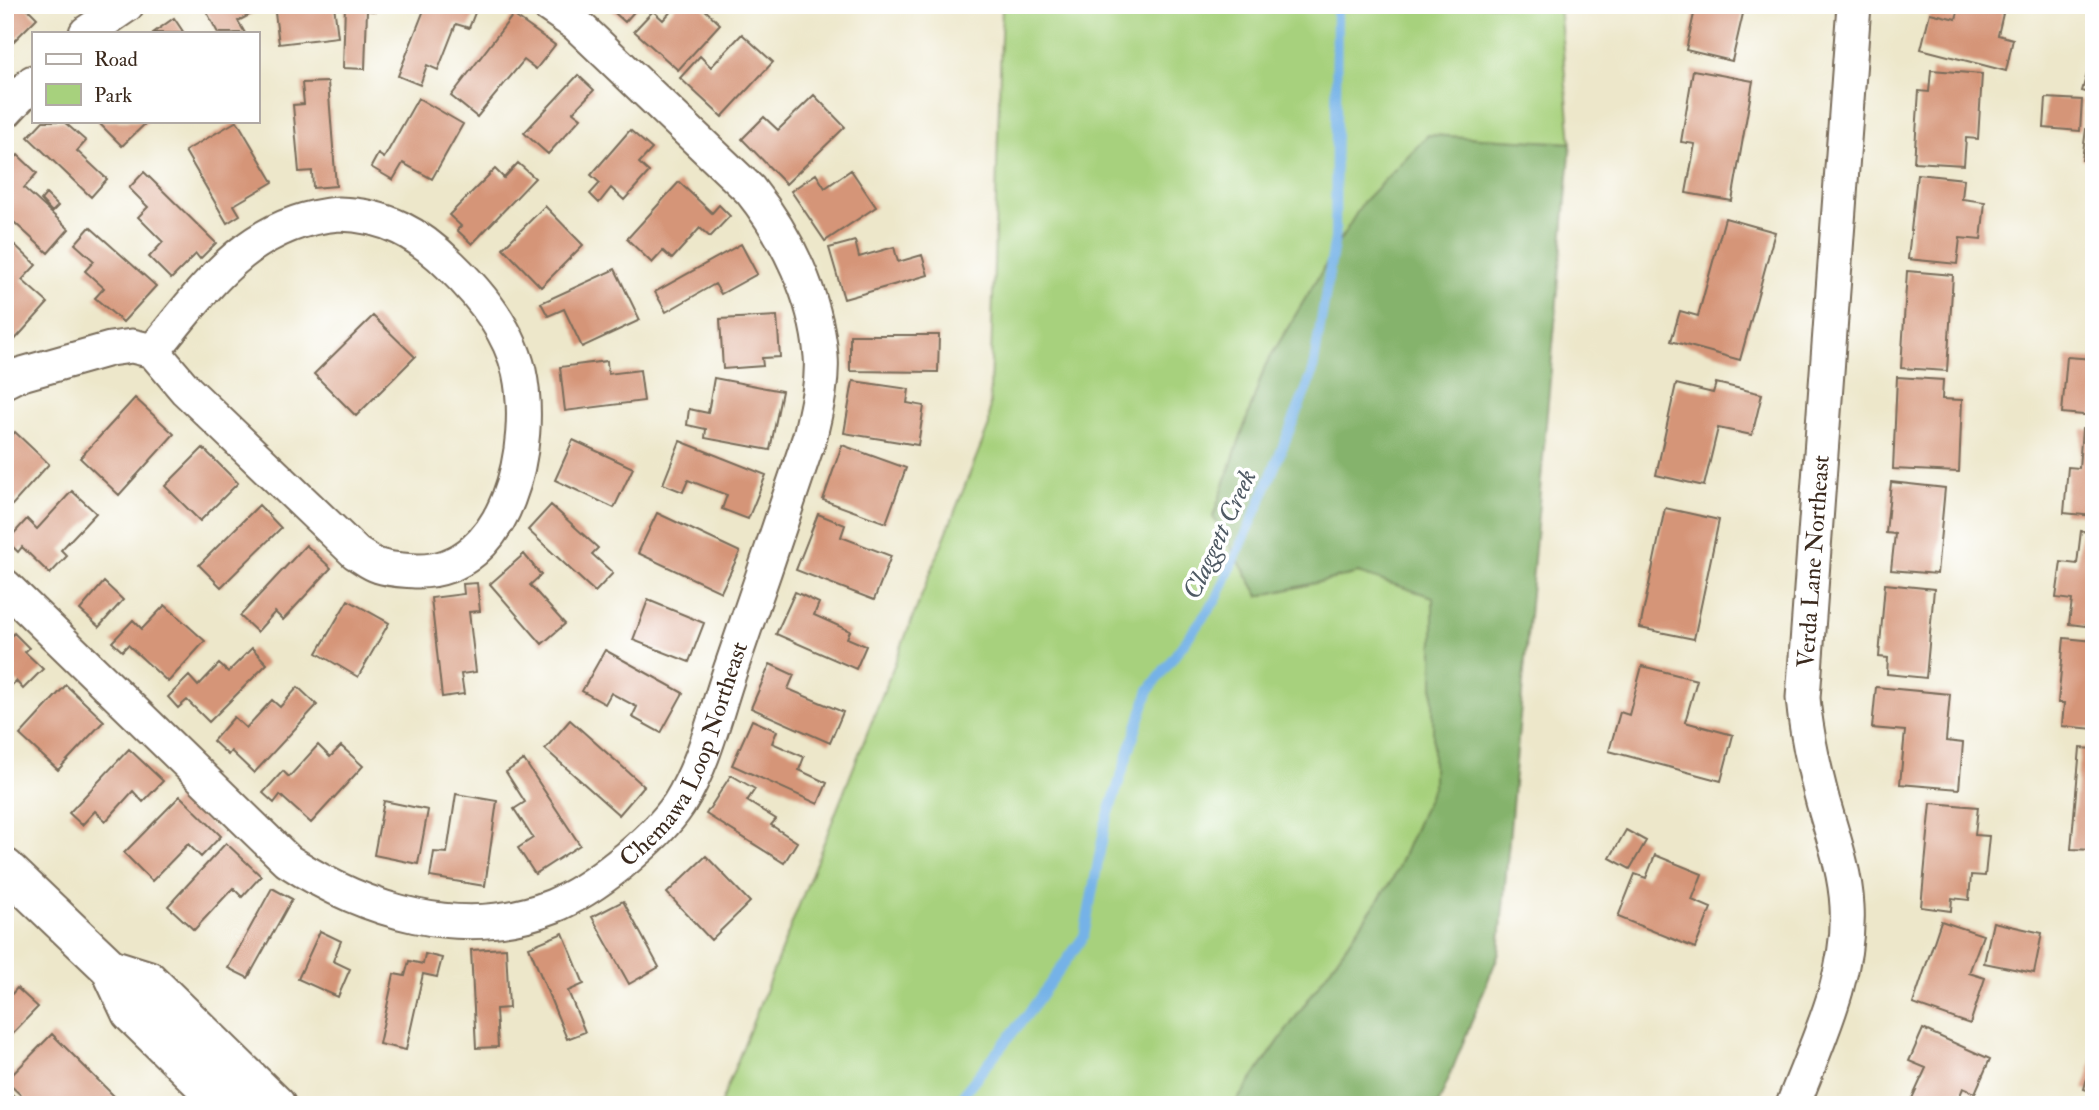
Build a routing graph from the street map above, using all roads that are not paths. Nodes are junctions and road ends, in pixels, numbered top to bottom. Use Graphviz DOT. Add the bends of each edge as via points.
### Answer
graph roads {
  1 [pos="127,5"];
  2 [pos="548,5"];
  3 [pos="1854,5"];
  4 [pos="87,32"];
  5 [pos="32,83"];
  6 [pos="5,111"];
  7 [pos="153,351"];
  8 [pos="5,381"];
  9 [pos="5,586"];
  10 [pos="5,868"];
  11 [pos="246,1099"];
  12 [pos="1793,1105"];
  1 -- 4 [label="street"];
  2 -- 9 [label="street, Chemawa Loop Northeast" via="577,25 750,190 785,242 803,284 821,357 810,436 704,749 678,805 656,832 578,893 520,916 442,921 383,909 322,883 288,861"];
  3 -- 12 [label="street, Verda Lane Northeast" via="1803,698 1812,757 1843,873 1846,930 1844,960"];
  5 -- 6 [label="street"];
  7 -- 7 [label="street" via="186,390 346,544 378,566 428,571 453,563 476,548 495,527 510,496 522,435 522,404 519,371 508,342 490,310 462,276 416,237 386,221 363,215 313,216 262,237 231,261"];
  7 -- 8 [label="street" via="132,346 110,349"];
  10 -- 11 [label="main road" via="110,968 148,980"];
}
